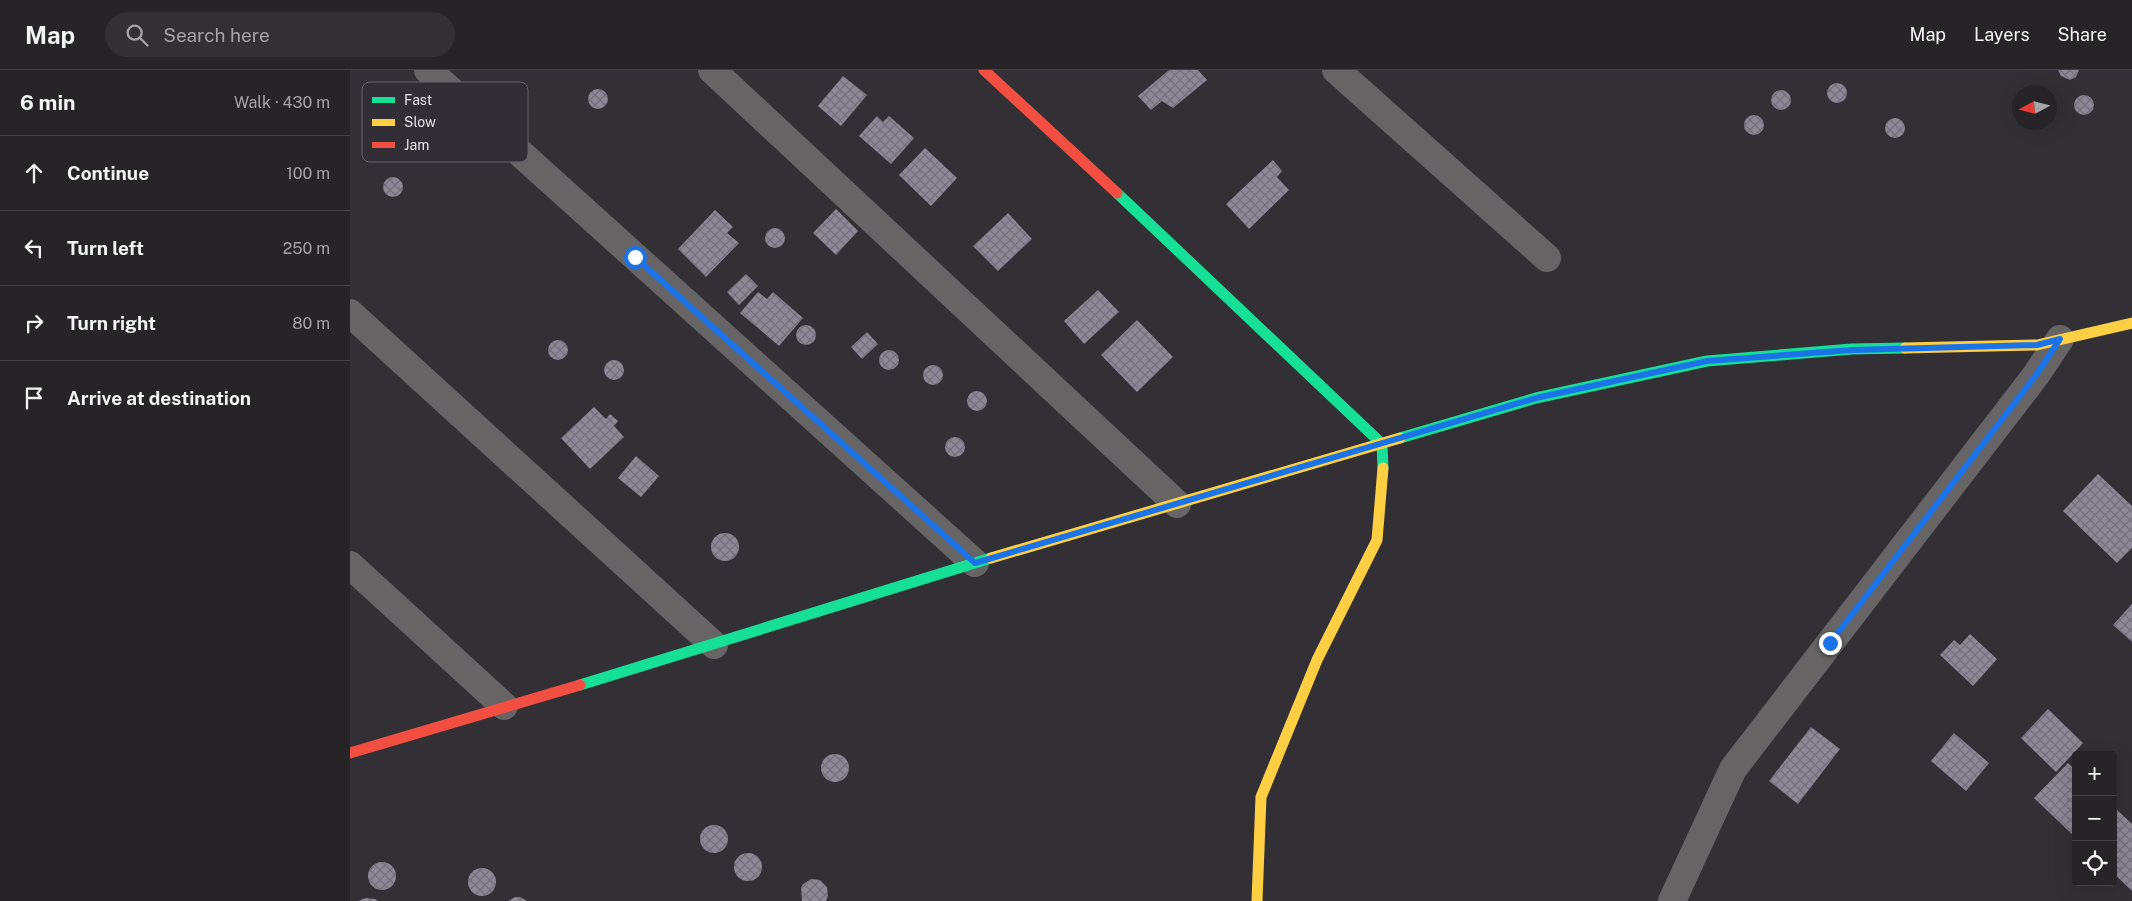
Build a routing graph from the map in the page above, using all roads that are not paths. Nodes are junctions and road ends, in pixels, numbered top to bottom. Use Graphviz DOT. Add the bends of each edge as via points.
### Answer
graph roads {
  1 [pos="428,70"];
  2 [pos="712,70"];
  3 [pos="984,70"];
  4 [pos="1336,70"];
  5 [pos="441,82"];
  6 [pos="528,160"];
  7 [pos="1547,258"];
  8 [pos="350,313"];
  9 [pos="2132,323"];
  10 [pos="2060,339"];
  11 [pos="1382,444"];
  12 [pos="1177,504"];
  13 [pos="975,563"];
  14 [pos="350,565"];
  15 [pos="714,645"];
  16 [pos="504,706"];
  17 [pos="350,753"];
  18 [pos="1257,901"];
  19 [pos="1672,901"];
  1 -- 5 [label="street"];
  2 -- 12 [label="street"];
  3 -- 11 [label="street"];
  4 -- 7 [label="street"];
  6 -- 13 [label="street"];
  8 -- 15 [label="street"];
  9 -- 10 [label="street"];
  10 -- 11 [label="street" via="2037,345 1852,350 1707,361 1536,398"];
  10 -- 19 [label="street" via="2036,375 1733,769"];
  11 -- 12 [label="street"];
  11 -- 18 [label="street" via="1383,482 1377,540 1317,660 1261,797"];
  12 -- 13 [label="street"];
  13 -- 15 [label="street"];
  14 -- 16 [label="street"];
  15 -- 16 [label="street"];
  16 -- 17 [label="street"];
}
